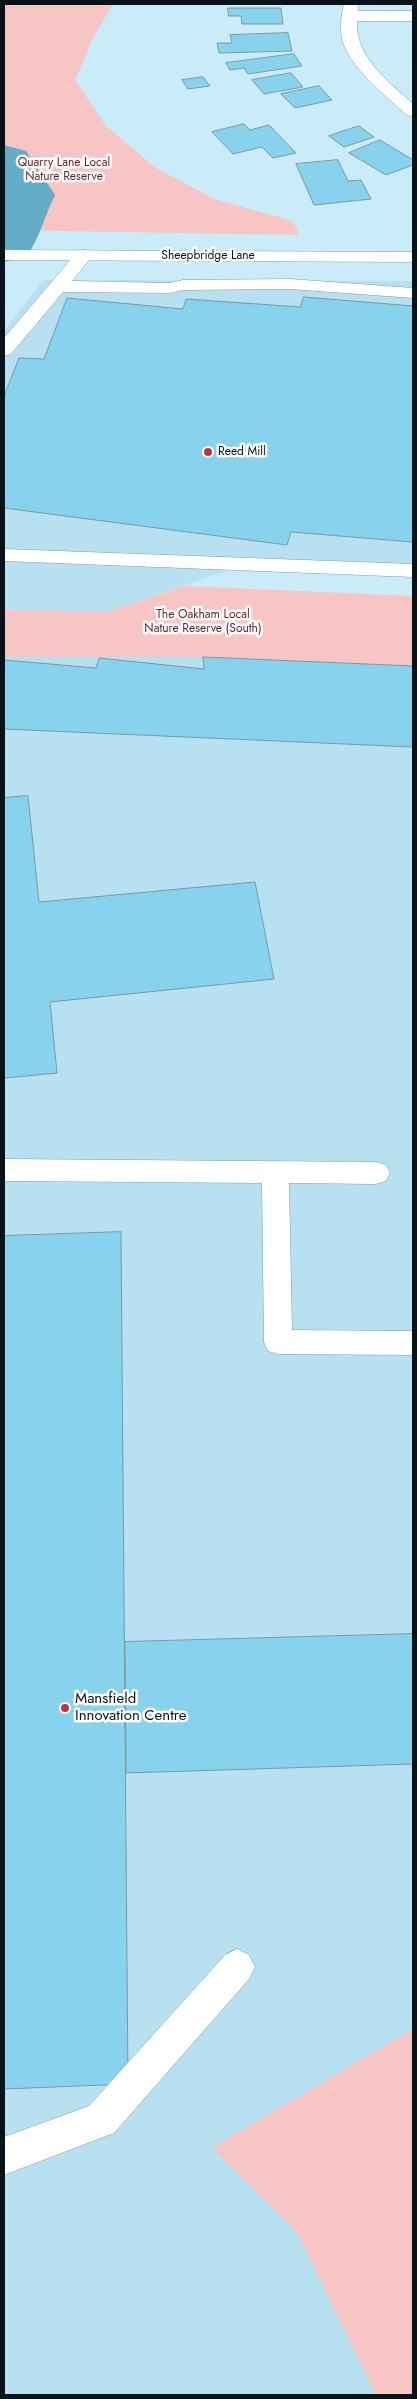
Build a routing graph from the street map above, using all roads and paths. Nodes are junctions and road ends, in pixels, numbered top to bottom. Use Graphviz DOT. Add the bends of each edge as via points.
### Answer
graph roads {
  1 [pos="350,10"];
  2 [pos="413,16"];
  3 [pos="413,112"];
  4 [pos="4,254"];
  5 [pos="84,255"];
  6 [pos="413,257"];
  7 [pos="59,286"];
  8 [pos="413,293"];
  9 [pos="4,350"];
  10 [pos="4,555"];
  11 [pos="413,571"];
  12 [pos="4,1170"];
  13 [pos="276,1172"];
  14 [pos="376,1173"];
  15 [pos="413,1343"];
  16 [pos="237,1967"];
  17 [pos="4,2156"];
  1 -- 2 [label="street"];
  1 -- 3 [label="street" via="351,42 380,82"];
  4 -- 5 [label="street, Sheepbridge Lane"];
  5 -- 6 [label="street, Sheepbridge Lane"];
  5 -- 7 [label="street"];
  7 -- 8 [label="street" via="170,288 183,285 290,284"];
  7 -- 9 [label="street"];
  10 -- 11 [label="street"];
  12 -- 13 [label="street"];
  13 -- 14 [label="street"];
  13 -- 15 [label="street" via="278,1342"];
  16 -- 17 [label="street" via="101,2120"];
}
